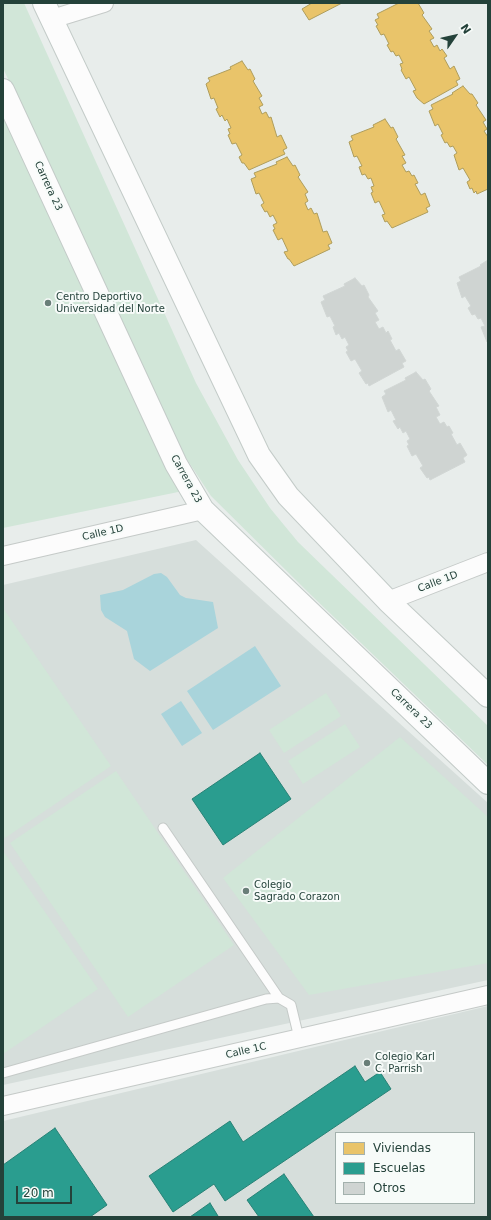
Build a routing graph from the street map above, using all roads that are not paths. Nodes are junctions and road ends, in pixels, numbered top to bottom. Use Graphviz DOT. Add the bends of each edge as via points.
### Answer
graph roads {
  1 [pos="104,3"];
  2 [pos="48,11"];
  3 [pos="3,90"];
  4 [pos="203,510"];
  5 [pos="3,556"];
  6 [pos="488,562"];
  7 [pos="388,601"];
  8 [pos="488,696"];
  9 [pos="488,783"];
  10 [pos="163,828"];
  11 [pos="488,995"];
  12 [pos="280,998"];
  13 [pos="299,1038"];
  14 [pos="3,1073"];
  15 [pos="3,1106"];
  1 -- 2 [label="street"];
  2 -- 7 [label="main road" via="259,455 288,496"];
  3 -- 4 [label="main road, Carrera 23" via="176,464"];
  4 -- 5 [label="street, Calle 1D"];
  4 -- 9 [label="main road, Carrera 23"];
  6 -- 7 [label="street, Calle 1D"];
  7 -- 8 [label="main road"];
  10 -- 12 [label="lane"];
  11 -- 13 [label="street, Calle 1C"];
  12 -- 13 [label="lane" via="291,1004"];
  12 -- 14 [label="lane" via="252,1003"];
  13 -- 15 [label="street, Calle 1C"];
}
